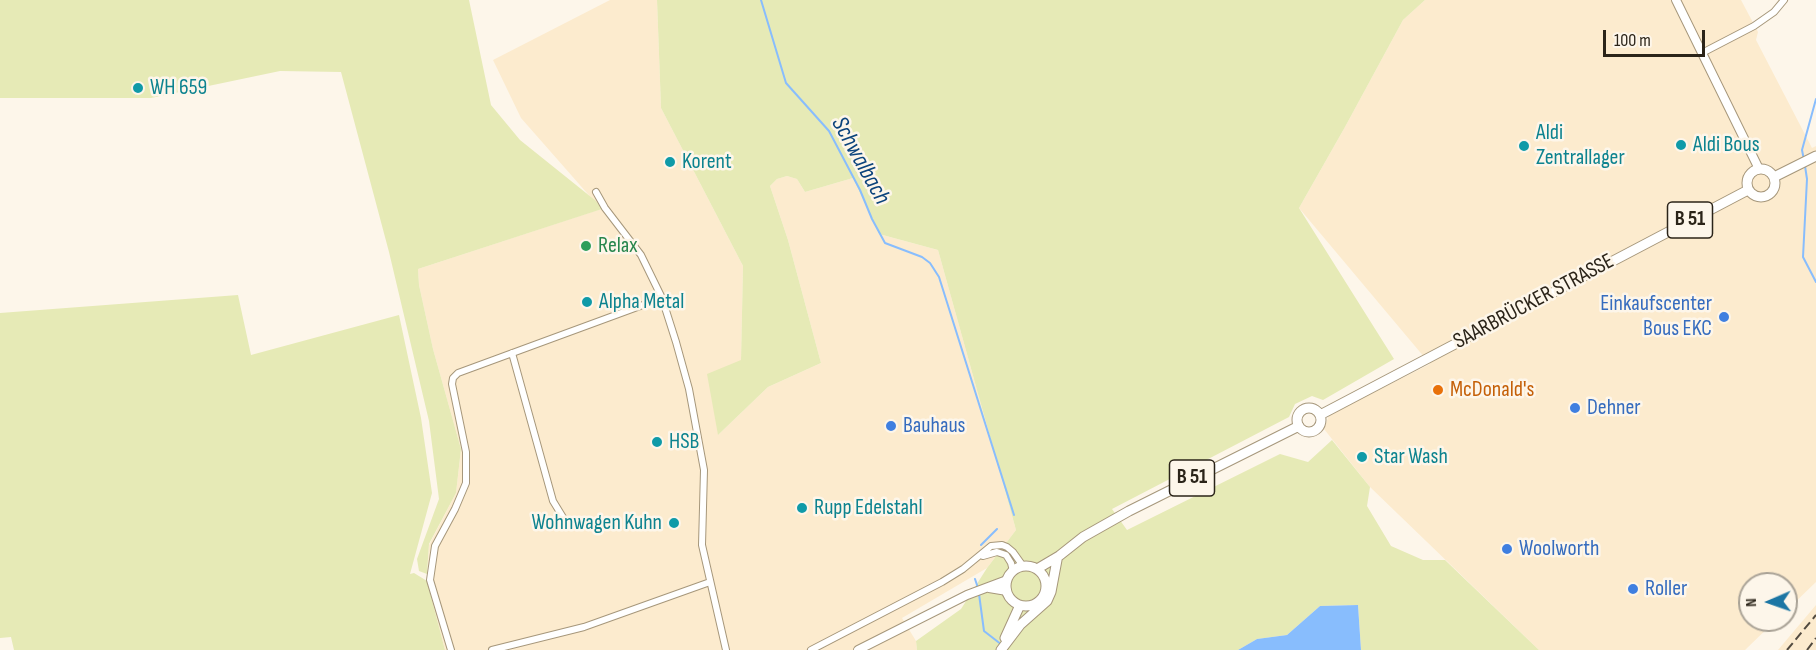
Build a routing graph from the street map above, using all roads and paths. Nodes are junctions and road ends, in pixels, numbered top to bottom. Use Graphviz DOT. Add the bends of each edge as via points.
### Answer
graph roads {
  1 [pos="1676,0"];
  2 [pos="1784,0"];
  3 [pos="1702,53"];
  4 [pos="1808,160"];
  5 [pos="1759,169"];
  6 [pos="1774,177"];
  7 [pos="1748,190"];
  8 [pos="596,192"];
  9 [pos="662,298"];
  10 [pos="512,353"];
  11 [pos="1320,415"];
  12 [pos="1299,426"];
  13 [pos="564,519"];
  14 [pos="979,557"];
  15 [pos="1058,558"];
  16 [pos="1023,566"];
  17 [pos="1037,569"];
  18 [pos="1013,571"];
  19 [pos="1045,578"];
  20 [pos="1007,580"];
  21 [pos="710,582"];
  22 [pos="982,588"];
  23 [pos="1007,591"];
  24 [pos="1020,605"];
  25 [pos="1007,638"];
  26 [pos="451,650"];
  27 [pos="492,650"];
  28 [pos="726,650"];
  29 [pos="811,650"];
  30 [pos="858,650"];
  31 [pos="1000,650"];
  1 -- 3 [label="main road"];
  2 -- 3 [label="street" via="1754,26"];
  3 -- 5 [label="main road"];
  4 -- 6 [label="main road"];
  5 -- 6 [label="main road"];
  5 -- 7 [label="main road" via="1748,177"];
  6 -- 7 [label="main road" via="1775,187 1766,197"];
  7 -- 11 [label="main road, SAARBRÜCKER STRASSE / B 51"];
  8 -- 9 [label="street" via="641,255"];
  9 -- 10 [label="street"];
  9 -- 21 [label="street" via="689,389 704,470 702,545"];
  10 -- 13 [label="street" via="553,501"];
  10 -- 26 [label="street" via="453,378 467,470 461,495 435,546 430,579"];
  11 -- 12 [label="main road" via="1320,425 1315,430 1306,432"];
  11 -- 12 [label="main road" via="1311,408 1304,410 1298,415"];
  12 -- 15 [label="main road, B 51" via="1130,511 1083,537"];
  14 -- 16 [label="street" via="992,546 1002,545"];
  14 -- 18 [label="street" via="1001,553 1009,558"];
  14 -- 29 [label="street" via="942,582"];
  15 -- 17 [label="main road, B 51"];
  15 -- 19 [label="main road, B 51"];
  15 -- 25 [label="main road" via="1047,601"];
  16 -- 17 [label="main road"];
  16 -- 18 [label="main road"];
  17 -- 19 [label="main road"];
  18 -- 20 [label="main road"];
  19 -- 24 [label="main road, B 51" via="1043,597 1033,605"];
  20 -- 22 [label="main road"];
  20 -- 23 [label="main road"];
  21 -- 27 [label="street" via="593,624"];
  21 -- 28 [label="street"];
  22 -- 23 [label="main road"];
  22 -- 30 [label="main road"];
  23 -- 24 [label="main road"];
  24 -- 25 [label="main road"];
  25 -- 31 [label="main road"];
}
